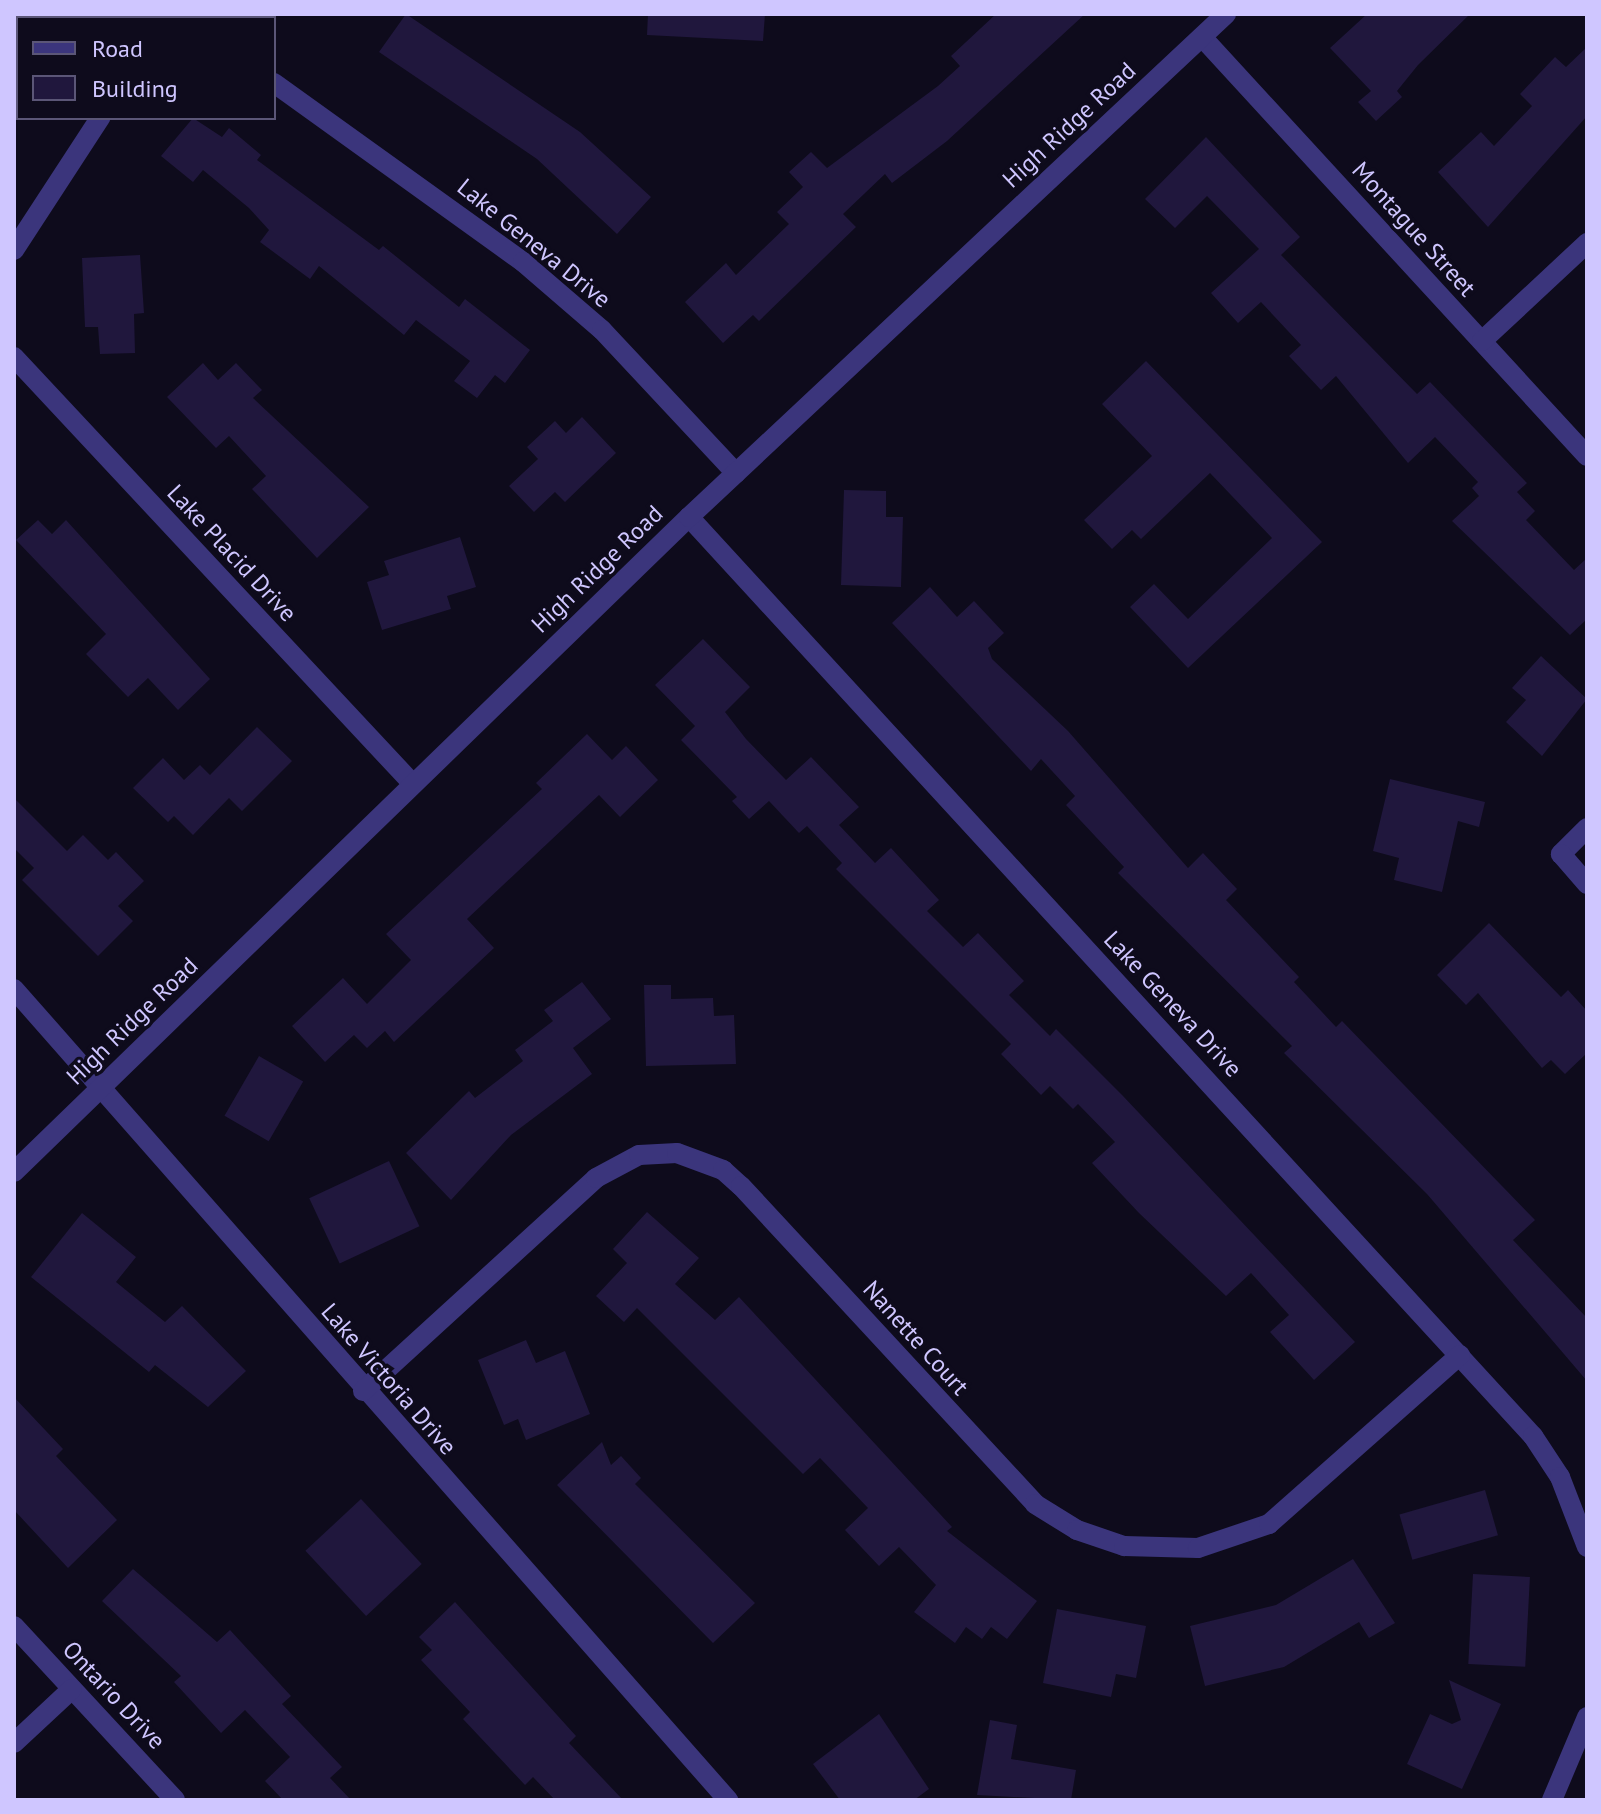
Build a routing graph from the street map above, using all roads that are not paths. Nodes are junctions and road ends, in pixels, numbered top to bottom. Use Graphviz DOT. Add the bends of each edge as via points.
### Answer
graph roads {
  1 [pos="1226,14"];
  2 [pos="1202,37"];
  3 [pos="276,84"];
  4 [pos="99,120"];
  5 [pos="1587,243"];
  6 [pos="14,250"];
  7 [pos="1482,341"];
  8 [pos="14,357"];
  9 [pos="1587,456"];
  10 [pos="736,473"];
  11 [pos="689,517"];
  12 [pos="412,783"];
  13 [pos="1587,828"];
  14 [pos="1587,884"];
  15 [pos="14,989"];
  16 [pos="103,1085"];
  17 [pos="14,1172"];
  18 [pos="1460,1355"];
  19 [pos="363,1391"];
  20 [pos="1587,1547"];
  21 [pos="14,1626"];
  22 [pos="72,1689"];
  23 [pos="1587,1717"];
  24 [pos="14,1743"];
  25 [pos="175,1800"];
  26 [pos="728,1800"];
  27 [pos="1552,1800"];
  1 -- 2 [label="street, High Ridge Road"];
  2 -- 7 [label="street, Montague Street"];
  2 -- 10 [label="street, High Ridge Road"];
  3 -- 10 [label="street, Lake Geneva Drive" via="523,262 612,341"];
  4 -- 6 [label="street"];
  5 -- 7 [label="street"];
  7 -- 9 [label="street, Montague Street"];
  8 -- 12 [label="street, Lake Placid Drive"];
  10 -- 11 [label="street, High Ridge Road"];
  11 -- 12 [label="street, High Ridge Road"];
  11 -- 18 [label="street, Lake Geneva Drive"];
  12 -- 16 [label="street, High Ridge Road"];
  13 -- 14 [label="street" via="1561,854"];
  15 -- 16 [label="street, Lake Victoria Drive"];
  16 -- 17 [label="street, High Ridge Road"];
  16 -- 19 [label="street, Lake Victoria Drive"];
  18 -- 19 [label="street, Nanette Court" via="1269,1524 1198,1548 1124,1546 1077,1530 1035,1504 741,1186 723,1170 677,1153 639,1155 596,1178"];
  18 -- 20 [label="street, Lake Geneva Drive" via="1560,1477"];
  19 -- 26 [label="street, Lake Victoria Drive"];
  21 -- 22 [label="street, Ontario Drive"];
  22 -- 24 [label="street"];
  22 -- 25 [label="street, Ontario Drive"];
  23 -- 27 [label="street"];
}
